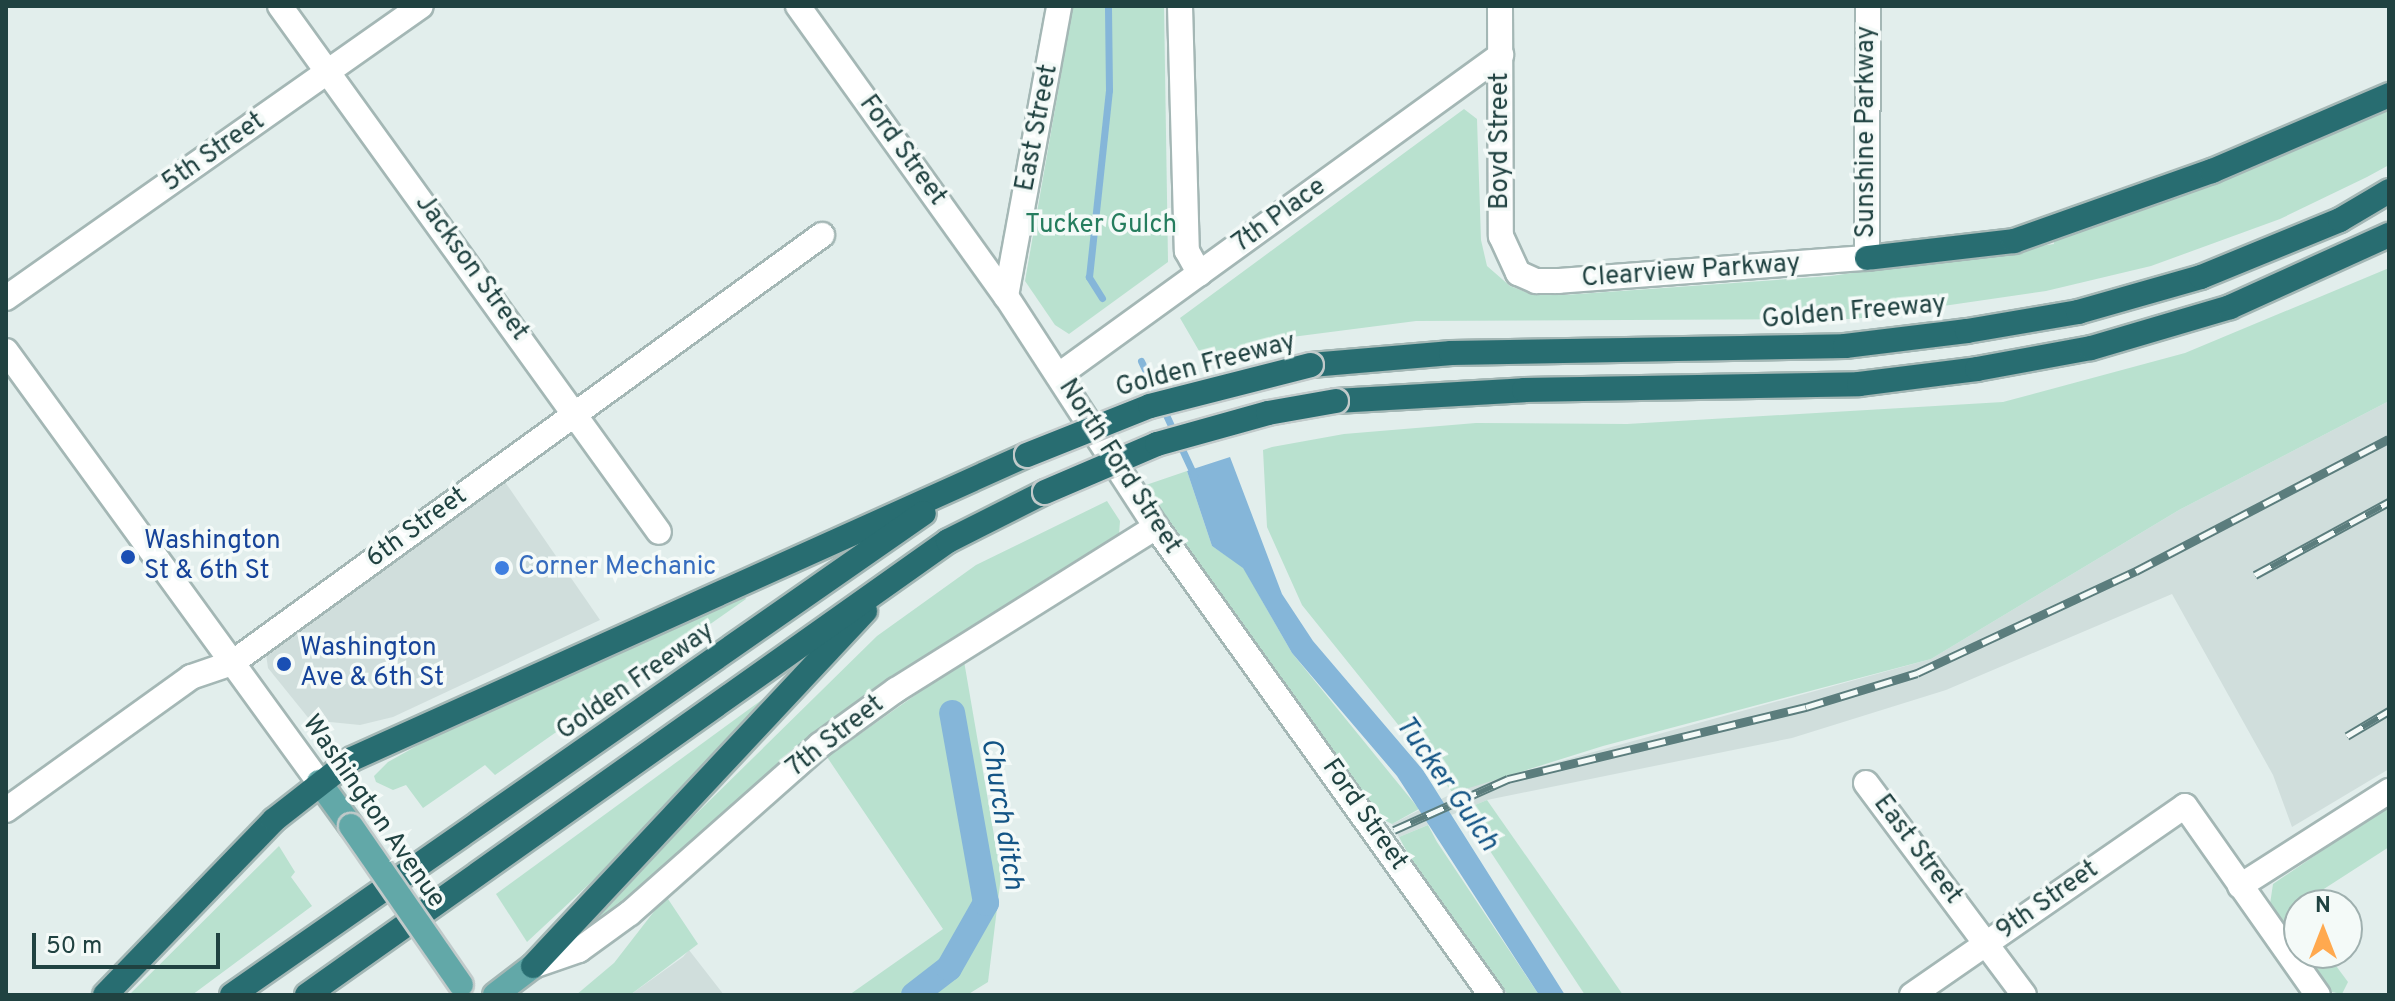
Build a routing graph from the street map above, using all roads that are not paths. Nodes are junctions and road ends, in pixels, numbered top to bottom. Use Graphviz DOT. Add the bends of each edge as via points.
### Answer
graph roads {
  1 [pos="280,6"];
  2 [pos="421,6"];
  3 [pos="798,6"];
  4 [pos="1059,6"];
  5 [pos="1180,6"];
  6 [pos="1500,6"];
  7 [pos="1868,6"];
  8 [pos="1501,55"];
  9 [pos="326,73"];
  10 [pos="2389,95"];
  11 [pos="2389,191"];
  12 [pos="822,235"];
  13 [pos="2389,235"];
  14 [pos="1867,258"];
  15 [pos="1518,273"];
  16 [pos="1200,274"];
  17 [pos="1006,296"];
  18 [pos="6,298"];
  19 [pos="6,351"];
  20 [pos="1059,375"];
  21 [pos="575,411"];
  22 [pos="1027,455"];
  23 [pos="1156,527"];
  24 [pos="659,532"];
  25 [pos="901,573"];
  26 [pos="1235,636"];
  27 [pos="232,663"];
  28 [pos="319,782"];
  29 [pos="1866,783"];
  30 [pos="2389,791"];
  31 [pos="6,810"];
  32 [pos="2240,886"];
  33 [pos="1987,943"];
  34 [pos="533,966"];
  35 [pos="465,990"];
  36 [pos="105,995"];
  37 [pos="232,995"];
  38 [pos="307,995"];
  39 [pos="495,995"];
  40 [pos="1491,995"];
  41 [pos="1912,995"];
  42 [pos="2024,995"];
  43 [pos="2318,995"];
  1 -- 9 [label="street, Jackson Street"];
  2 -- 9 [label="street, 5th Street"];
  3 -- 17 [label="street, Ford Street"];
  4 -- 17 [label="street, East Street"];
  5 -- 16 [label="street" via="1187,251"];
  6 -- 8 [label="street, Boyd Street"];
  7 -- 14 [label="street, Sunshine Parkway"];
  8 -- 15 [label="street, Boyd Street" via="1501,236"];
  8 -- 16 [label="street, 7th Place"];
  9 -- 18 [label="street, 5th Street"];
  9 -- 21 [label="street, Jackson Street"];
  10 -- 14 [label="highway" via="2212,171 2014,241"];
  11 -- 22 [label="highway, Golden Freeway, bridge" via="2340,220 2201,277 2078,312 1845,346 1451,353 1311,365 1150,406"];
  12 -- 21 [label="street, 6th Street"];
  13 -- 25 [label="highway, bridge" via="2230,307 2091,348 1977,369 1859,384 1524,390 1336,401 1170,440 989,518"];
  14 -- 15 [label="street, Clearview Parkway" via="1558,281 1536,281"];
  16 -- 20 [label="street, 7th Place"];
  17 -- 20 [label="street, North Ford Street"];
  19 -- 27 [label="street, Washington Avenue"];
  20 -- 23 [label="street, North Ford Street"];
  21 -- 24 [label="street, Jackson Street"];
  21 -- 27 [label="street, 6th Street"];
  22 -- 28 [label="highway" via="467,704 352,759"];
  22 -- 37 [label="highway, Golden Freeway" via="890,535"];
  23 -- 26 [label="street, North Ford Street"];
  23 -- 34 [label="street, 7th Street" via="883,699 820,745 630,913 579,950"];
  25 -- 34 [label="highway"];
  25 -- 38 [label="highway"];
  26 -- 40 [label="street, Ford Street"];
  27 -- 28 [label="street, Washington Avenue"];
  27 -- 31 [label="street, 6th Street" via="191,677"];
  28 -- 35 [label="main road, Washington Avenue, bridge"];
  28 -- 36 [label="highway" via="274,820"];
  29 -- 33 [label="street, East Street"];
  30 -- 32 [label="street"];
  32 -- 33 [label="street, 9th Street" via="2185,806"];
  32 -- 43 [label="street"];
  33 -- 41 [label="street, 9th Street"];
  33 -- 42 [label="street, East Street"];
  34 -- 39 [label="main road"];
}
